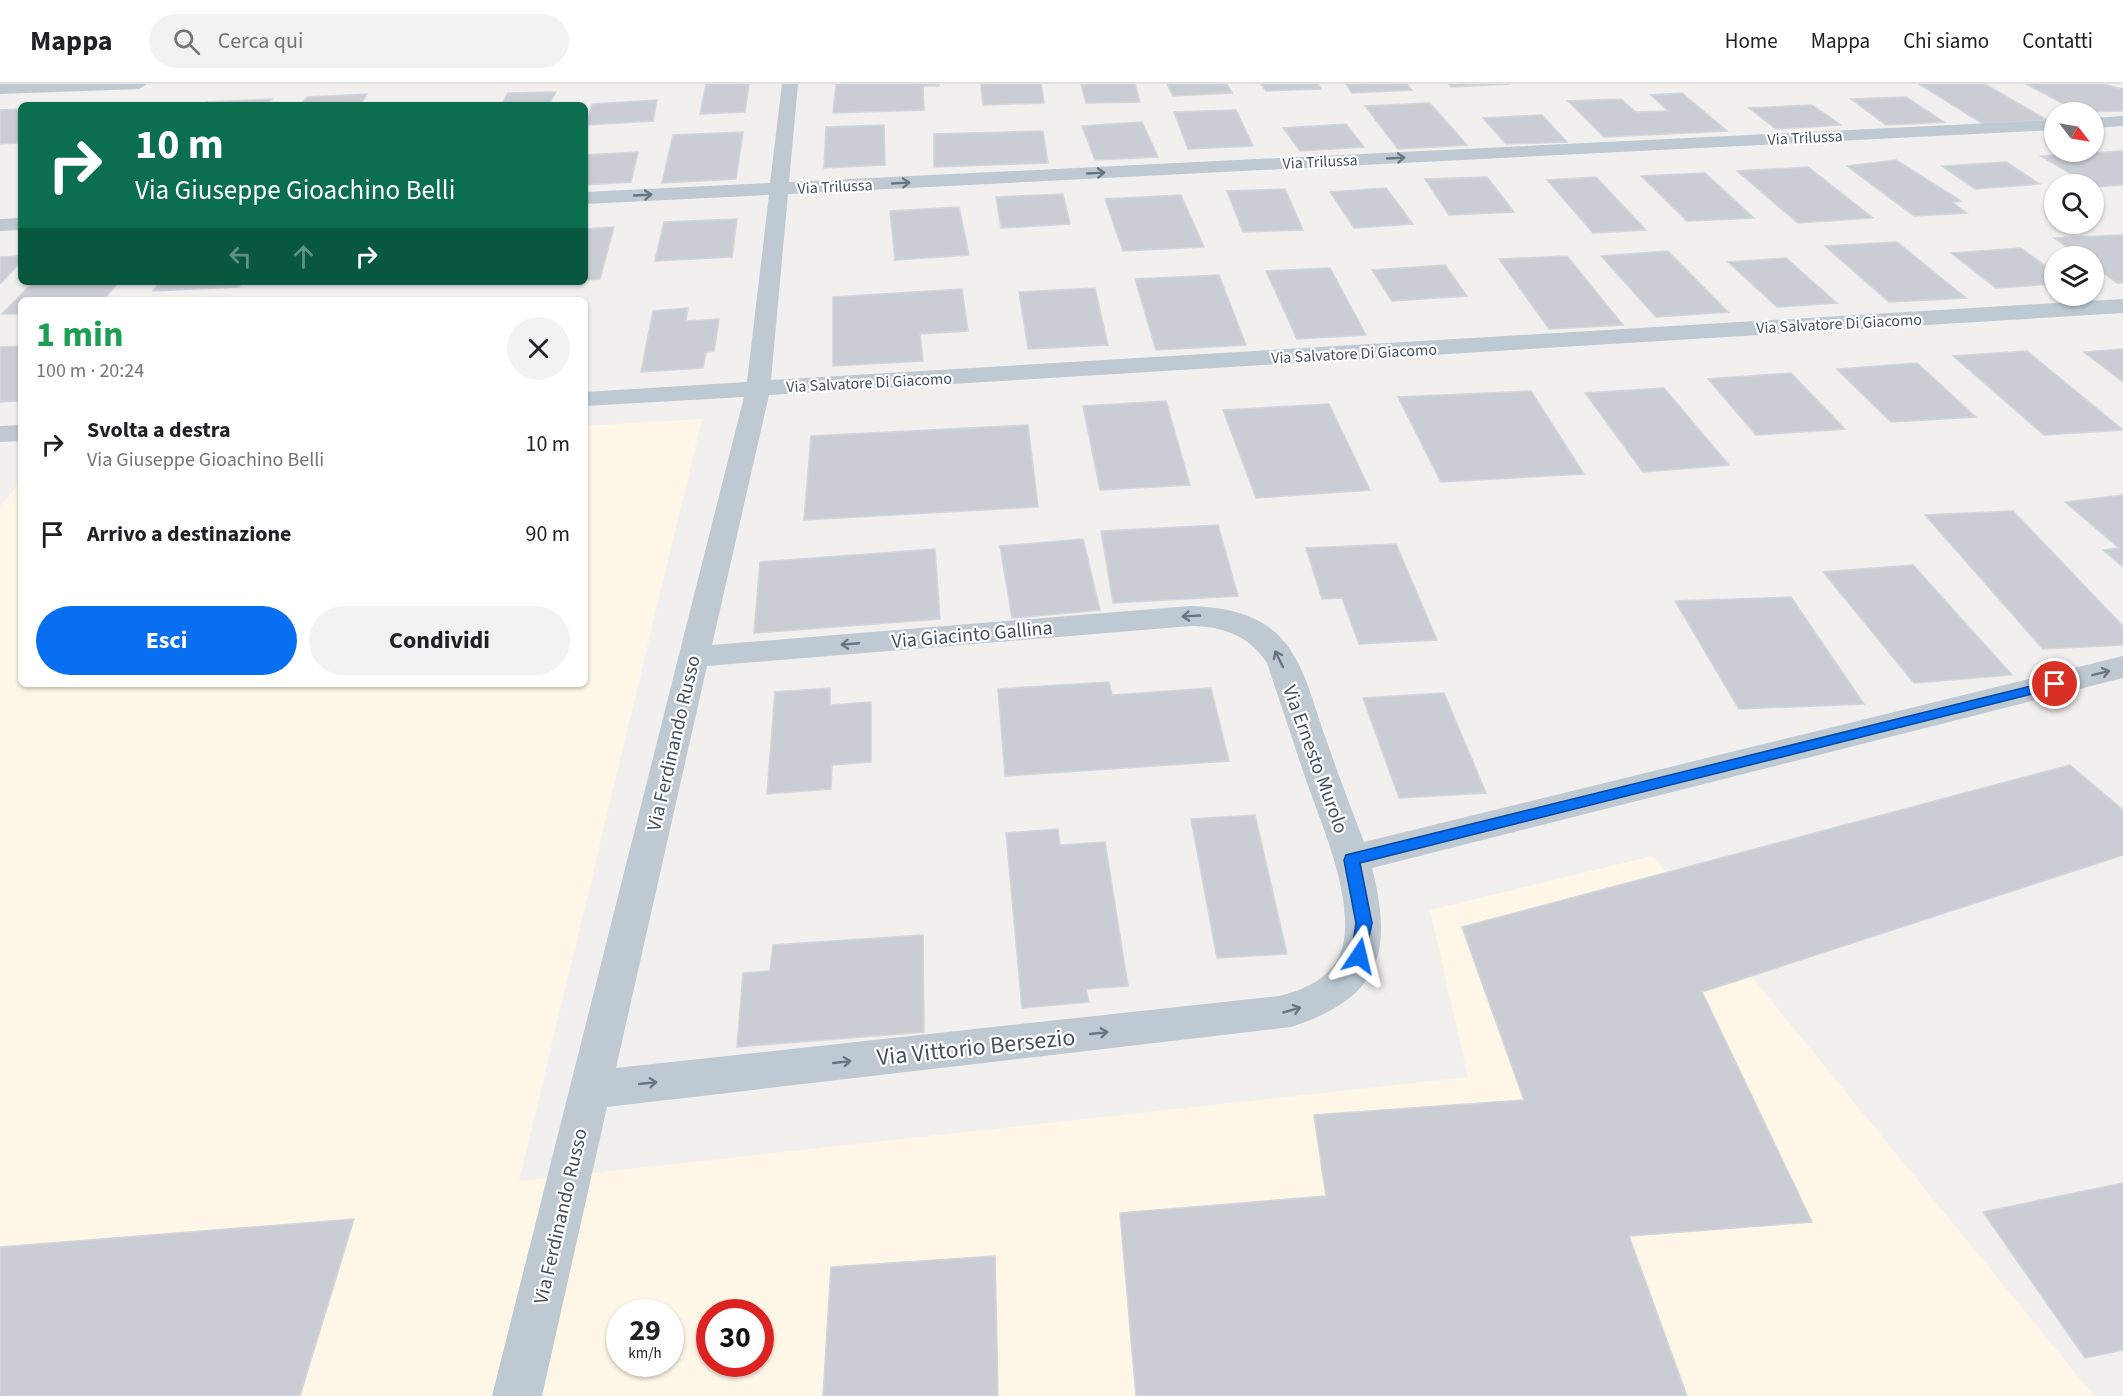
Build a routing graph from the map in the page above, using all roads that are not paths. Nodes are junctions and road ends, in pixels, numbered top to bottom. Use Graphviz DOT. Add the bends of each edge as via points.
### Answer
graph roads {
  1 [pos="139,84"];
  2 [pos="790,84"];
  3 [pos="0,89"];
  4 [pos="2123,121"];
  5 [pos="2104,122"];
  6 [pos="2044,125"];
  7 [pos="779,189"];
  8 [pos="588,198"];
  9 [pos="18,224"];
  10 [pos="0,225"];
  11 [pos="2123,306"];
  12 [pos="758,389"];
  13 [pos="588,399"];
  14 [pos="18,433"];
  15 [pos="0,434"];
  16 [pos="1248,627"];
  17 [pos="694,657"];
  18 [pos="2123,667"];
  19 [pos="1352,860"];
  20 [pos="1349,974"];
  21 [pos="590,1090"];
  22 [pos="517,1396"];
  1 -- 3 [label="street"];
  2 -- 7 [label="street, Via Ferdinando Russo"];
  4 -- 5 [label="street"];
  7 -- 6 [label="street, Via Trilussa, one-way"];
  8 -- 7 [label="street, Via Trilussa, one-way"];
  7 -- 12 [label="street, Via Ferdinando Russo"];
  9 -- 10 [label="street"];
  11 -- 12 [label="street, Via Salvatore Di Giacomo"];
  12 -- 13 [label="street, Via Salvatore Di Giacomo"];
  12 -- 17 [label="street, Via Ferdinando Russo"];
  14 -- 15 [label="street"];
  16 -- 17 [label="street, Via Giacinto Gallina, one-way" via="1216,616 1190,616"];
  19 -- 16 [label="street, Via Ernesto Murolo, one-way" via="1282,662 1272,645"];
  17 -- 21 [label="street, Via Ferdinando Russo"];
  19 -- 18 [label="street, one-way"];
  19 -- 20 [label="street, Via Ernesto Murolo" via="1364,923 1359,956"];
  21 -- 20 [label="street, Via Vittorio Bersezio, one-way" via="1279,1013 1295,1010 1331,992"];
  21 -- 22 [label="street, Via Ferdinando Russo"];
}
